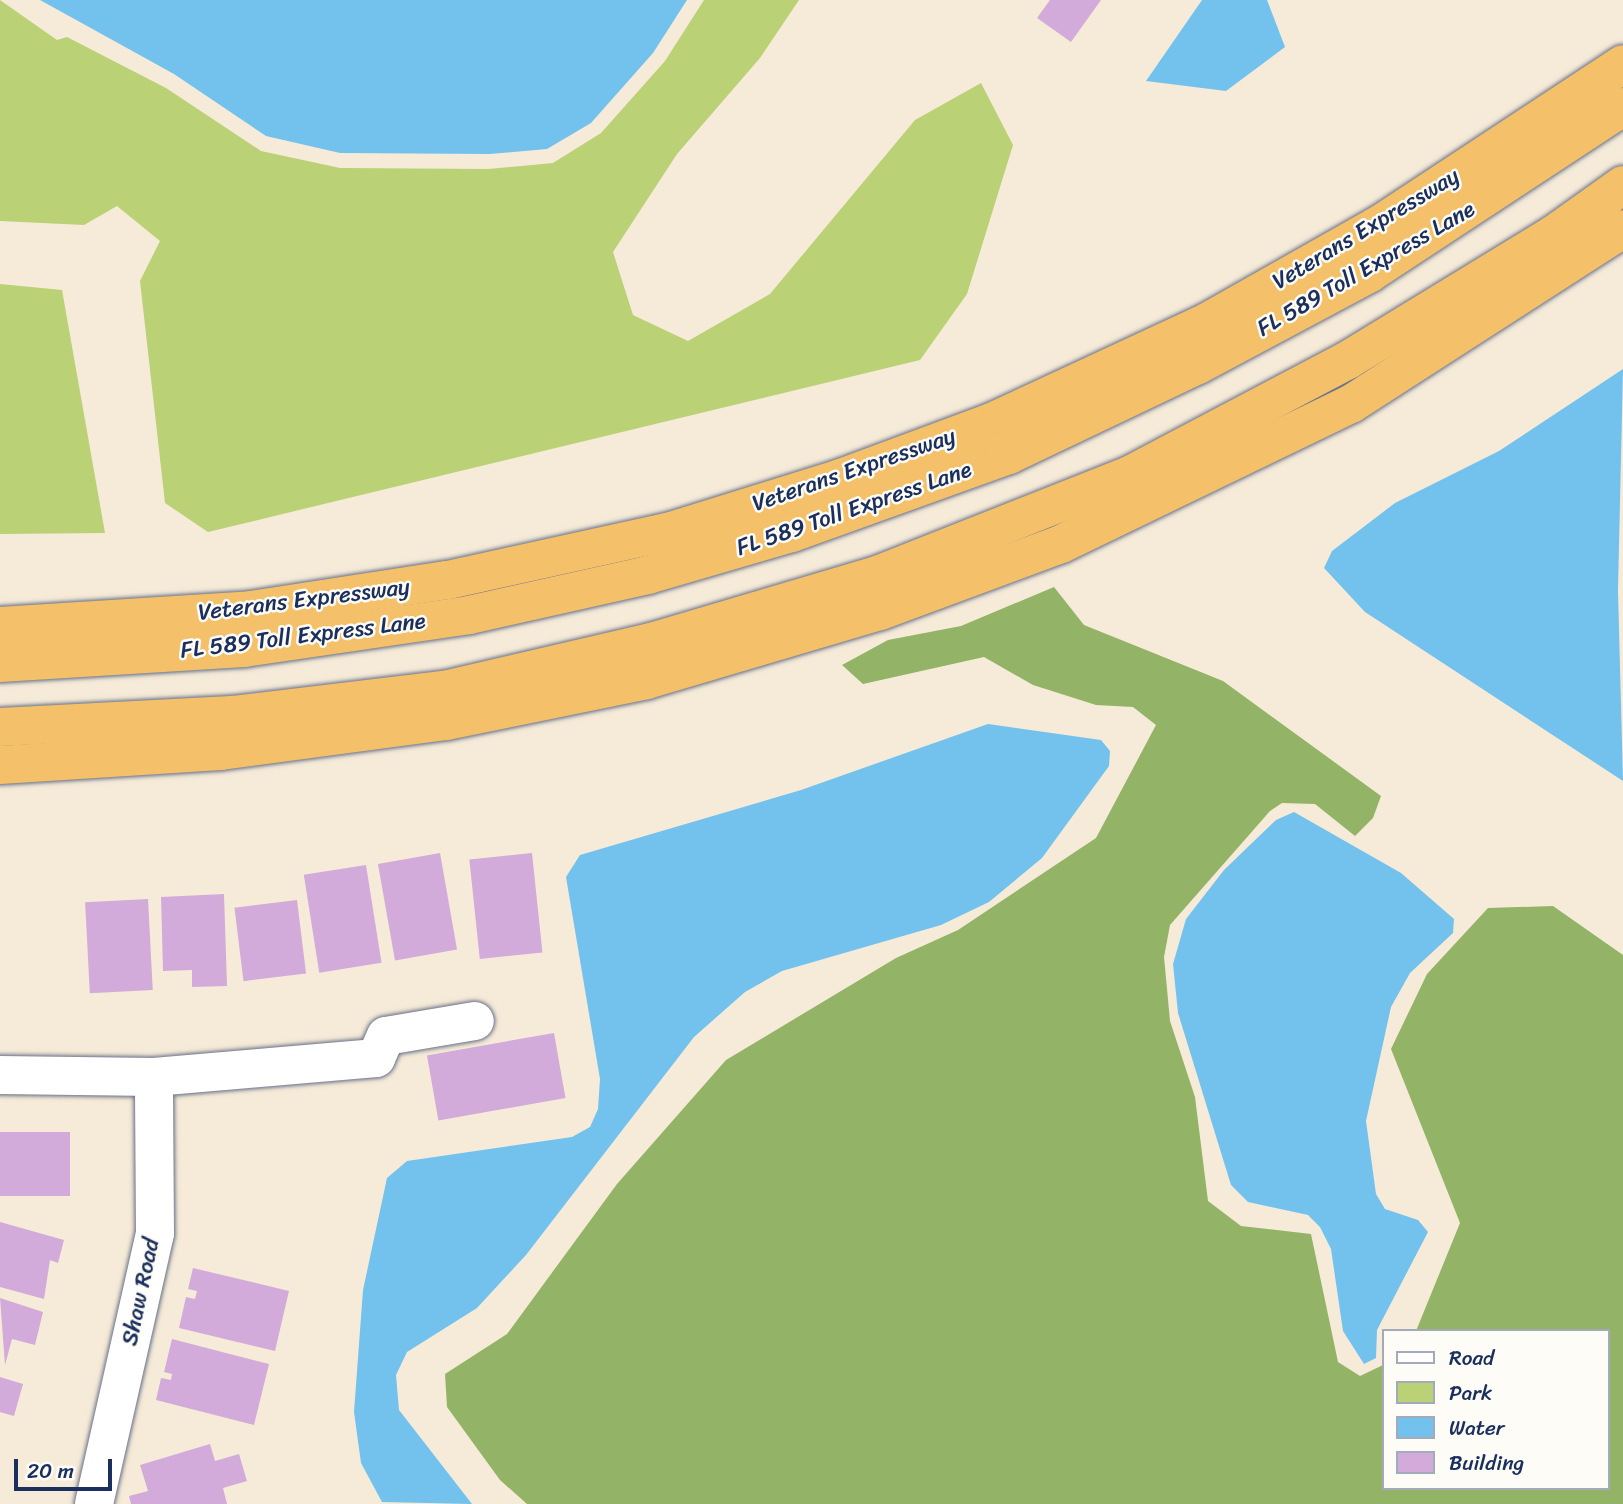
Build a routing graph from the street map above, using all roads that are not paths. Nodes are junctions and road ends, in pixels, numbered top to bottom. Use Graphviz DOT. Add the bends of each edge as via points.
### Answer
graph roads {
  1 [pos="1623,64"];
  2 [pos="1623,107"];
  3 [pos="1623,185"];
  4 [pos="1623,229"];
  5 [pos="0,626"];
  6 [pos="0,663"];
  7 [pos="0,727"];
  8 [pos="0,765"];
  9 [pos="475,1021"];
  10 [pos="0,1075"];
  11 [pos="154,1077"];
  12 [pos="94,1504"];
  1 -- 5 [label="highway, Veterans Expressway" via="1379,225 1209,321 994,421 841,478 671,531 448,580 251,610"];
  2 -- 6 [label="highway, FL 589 Toll Express Lane" via="1370,273 1198,365 1009,455 792,533 469,615 244,648"];
  3 -- 7 [label="highway" via="1553,235 1348,360 1140,470 880,574 651,642 449,689 232,715"];
  4 -- 8 [label="highway" via="1351,404 1074,538 880,611 647,680 446,721 220,751"];
  9 -- 11 [label="street" via="386,1036 376,1058"];
  10 -- 11 [label="street"];
  11 -- 12 [label="street, Shaw Road" via="155,1234"];
}
